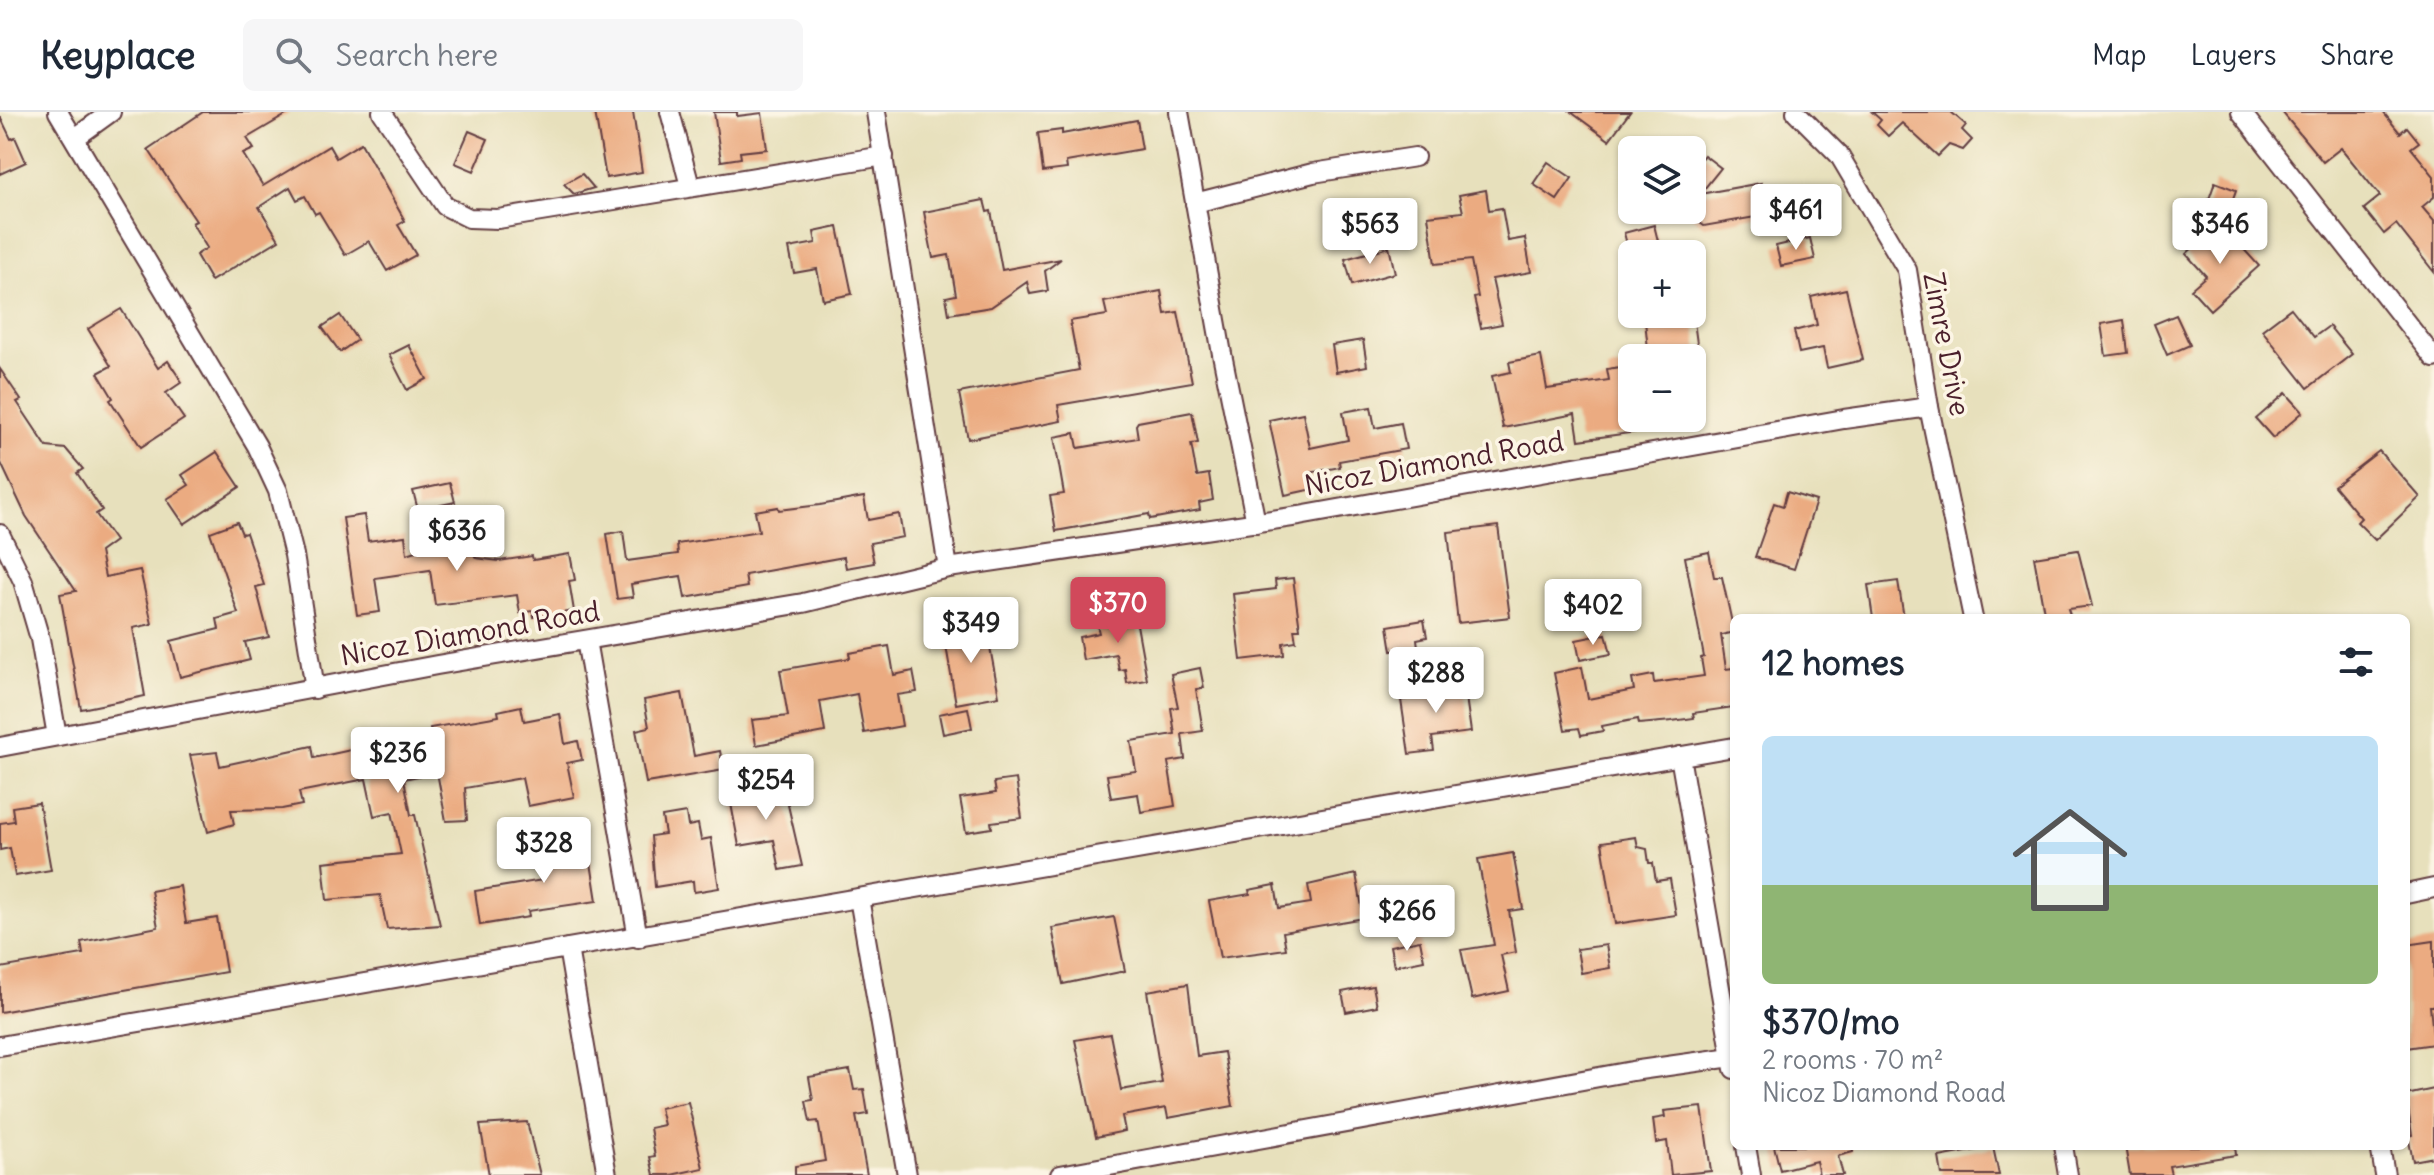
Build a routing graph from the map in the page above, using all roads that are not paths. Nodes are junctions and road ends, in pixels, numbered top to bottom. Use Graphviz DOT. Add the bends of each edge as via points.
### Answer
graph roads {
  1 [pos="58,112"];
  2 [pos="111,112"];
  3 [pos="382,112"];
  4 [pos="670,112"];
  5 [pos="876,112"];
  6 [pos="1179,112"];
  7 [pos="1796,112"];
  8 [pos="2241,112"];
  9 [pos="75,138"];
  10 [pos="884,156"];
  11 [pos="1415,157"];
  12 [pos="690,186"];
  13 [pos="1195,203"];
  14 [pos="2434,358"];
  15 [pos="1929,407"];
  16 [pos="1256,523"];
  17 [pos="0,534"];
  18 [pos="948,568"];
  19 [pos="1972,614"];
  20 [pos="586,640"];
  21 [pos="315,689"];
  22 [pos="57,736"];
  23 [pos="0,747"];
  24 [pos="1730,748"];
  25 [pos="1680,756"];
  26 [pos="2434,888"];
  27 [pos="2410,893"];
  28 [pos="859,898"];
  29 [pos="638,938"];
  30 [pos="568,948"];
  31 [pos="0,1046"];
  32 [pos="1730,1046"];
  33 [pos="1730,1063"];
  34 [pos="1747,1150"];
  35 [pos="2064,1150"];
  36 [pos="2381,1150"];
  37 [pos="607,1175"];
  38 [pos="907,1175"];
  39 [pos="1060,1175"];
  40 [pos="1751,1175"];
  41 [pos="2068,1175"];
  42 [pos="2385,1175"];
  1 -- 9 [label="street"];
  2 -- 9 [label="street"];
  3 -- 12 [label="street" via="445,206 469,218 498,219"];
  4 -- 12 [label="street"];
  5 -- 10 [label="street"];
  6 -- 13 [label="street"];
  7 -- 15 [label="street, Zimre Drive" via="1839,155 1907,270"];
  8 -- 14 [label="street"];
  9 -- 21 [label="street" via="257,446 278,491"];
  10 -- 12 [label="street"];
  10 -- 18 [label="street"];
  11 -- 13 [label="street" via="1313,173"];
  13 -- 16 [label="street"];
  15 -- 16 [label="street, Nicoz Diamond Road"];
  15 -- 19 [label="street, Zimre Drive"];
  16 -- 18 [label="street, Nicoz Diamond Road"];
  17 -- 22 [label="street" via="23,581 40,639"];
  18 -- 20 [label="street, Nicoz Diamond Road" via="803,603"];
  20 -- 21 [label="street, Nicoz Diamond Road"];
  20 -- 29 [label="street"];
  21 -- 22 [label="street, Nicoz Diamond Road"];
  22 -- 23 [label="street, Nicoz Diamond Road"];
  24 -- 25 [label="street"];
  25 -- 28 [label="street"];
  25 -- 32 [label="street"];
  26 -- 27 [label="street"];
  28 -- 29 [label="street"];
  28 -- 38 [label="street"];
  29 -- 30 [label="street"];
  30 -- 31 [label="street"];
  30 -- 37 [label="street"];
  33 -- 39 [label="street" via="1632,1071"];
  34 -- 40 [label="street"];
  35 -- 41 [label="street"];
  36 -- 42 [label="street"];
}
